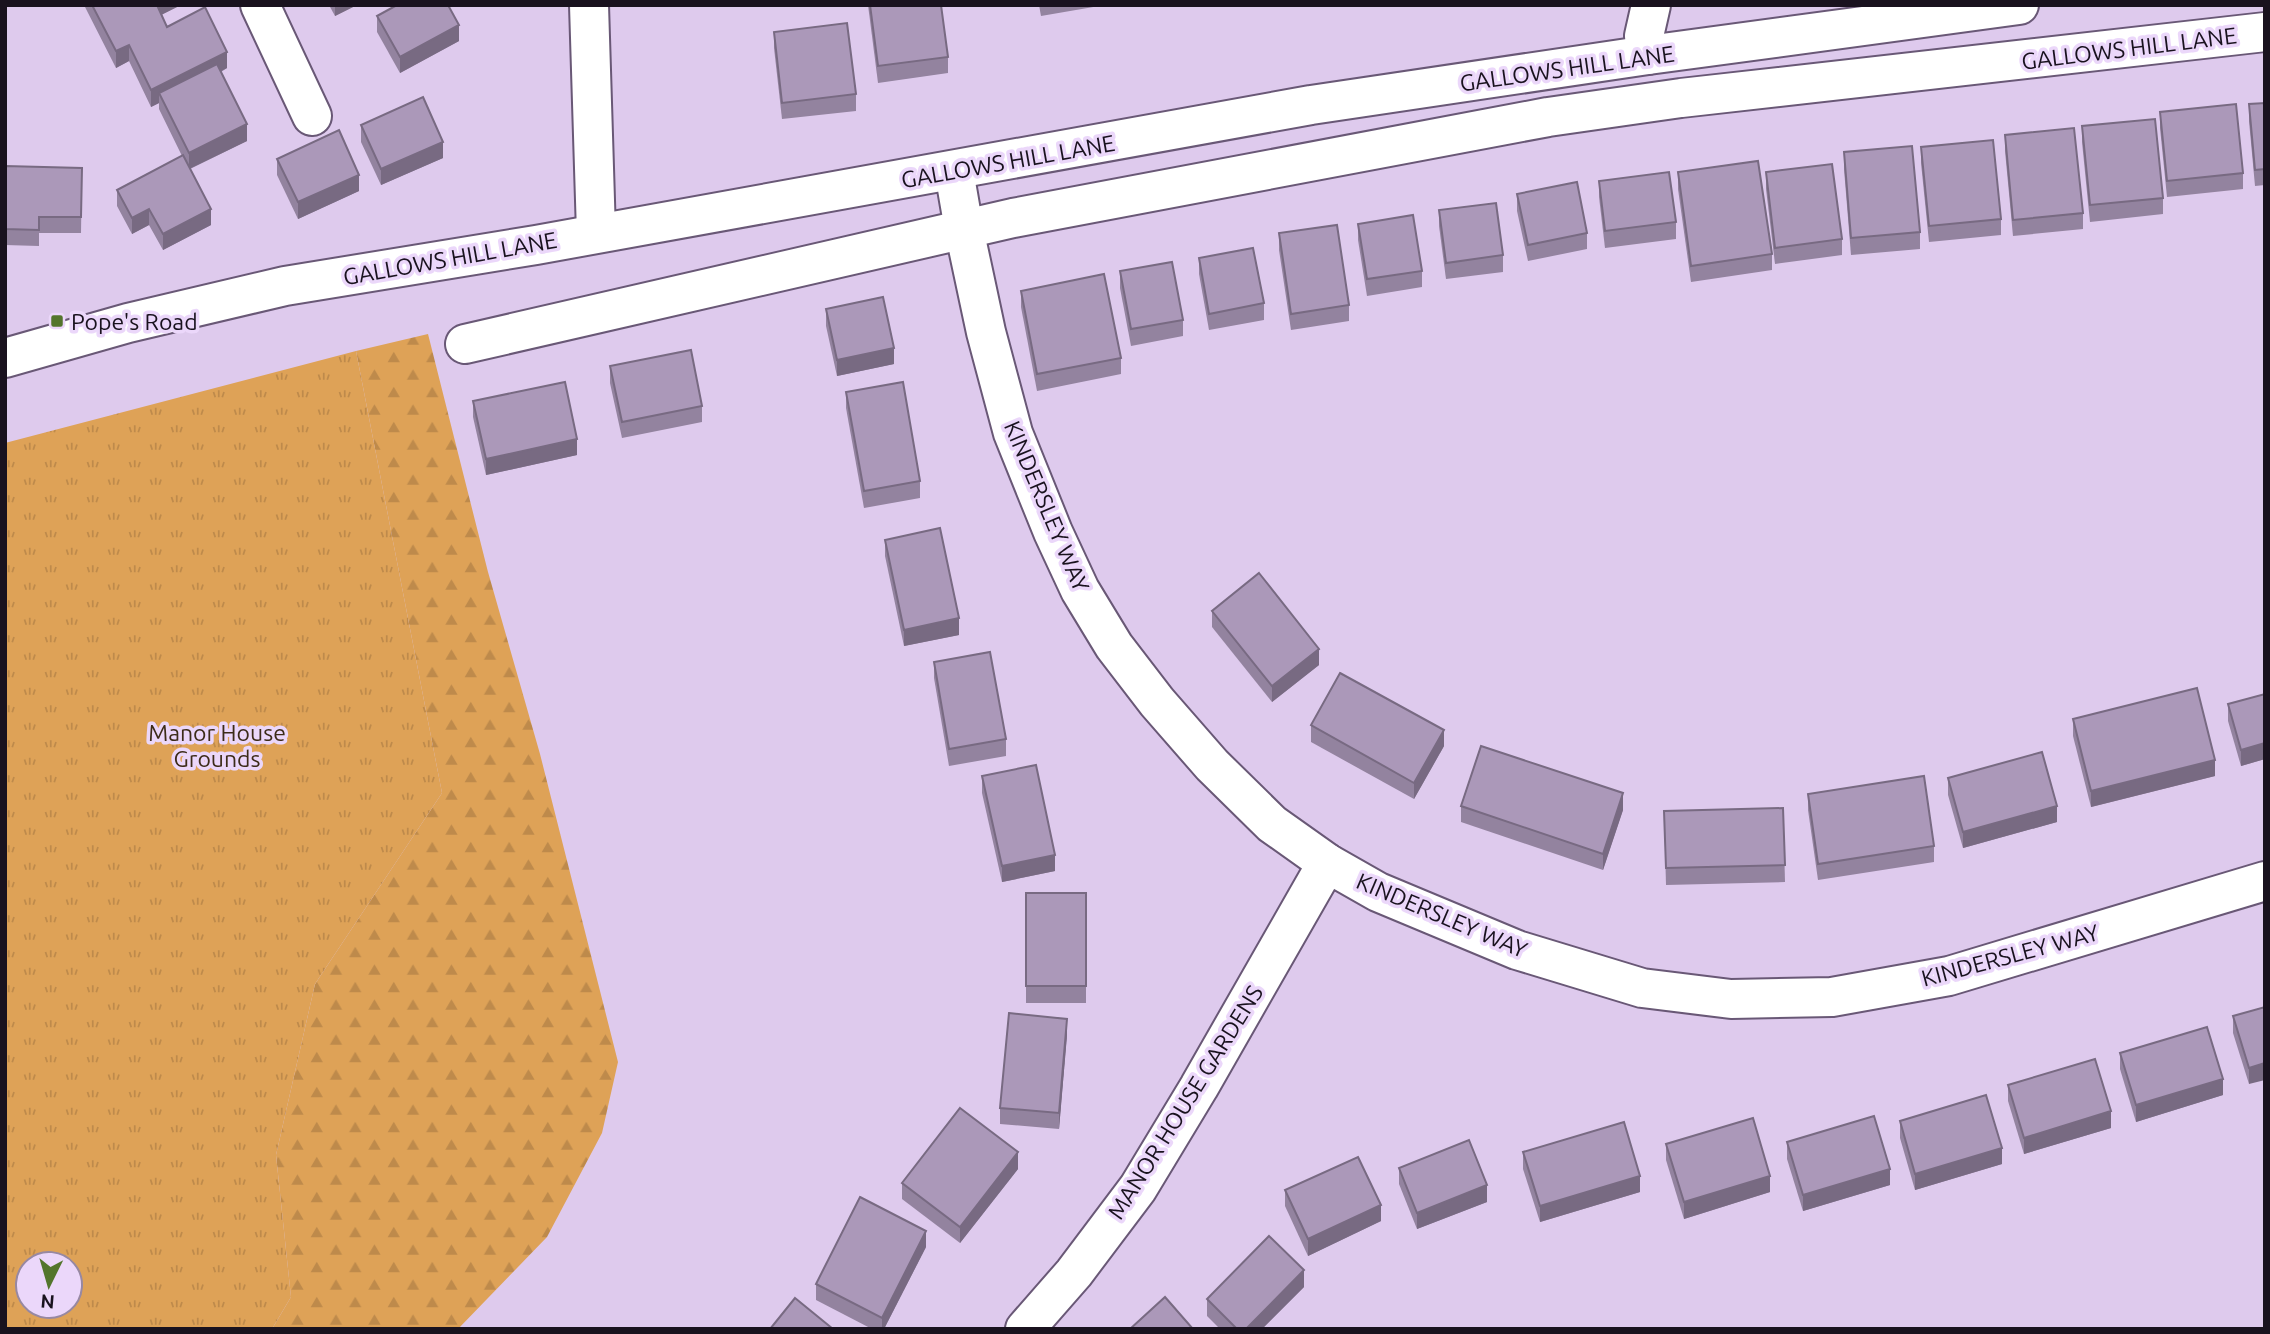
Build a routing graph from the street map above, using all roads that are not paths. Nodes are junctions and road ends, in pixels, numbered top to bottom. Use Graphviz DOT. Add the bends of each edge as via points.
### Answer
graph roads {
  1 [pos="260,5"];
  2 [pos="589,5"];
  3 [pos="1651,5"];
  4 [pos="2019,5"];
  5 [pos="2265,32"];
  6 [pos="1648,55"];
  7 [pos="312,116"];
  8 [pos="954,171"];
  9 [pos="964,229"];
  10 [pos="596,233"];
  11 [pos="465,344"];
  12 [pos="5,358"];
  13 [pos="1327,863"];
  14 [pos="2265,881"];
  15 [pos="1025,1329"];
  1 -- 7 [label="street"];
  2 -- 10 [label="street"];
  3 -- 6 [label="street" via="1644,36"];
  4 -- 6 [label="street, GALLOWS HILL LANE"];
  5 -- 9 [label="street, GALLOWS HILL LANE" via="1548,117"];
  6 -- 8 [label="street, GALLOWS HILL LANE" via="1311,105"];
  8 -- 9 [label="street, KINDERSLEY WAY"];
  8 -- 10 [label="street, GALLOWS HILL LANE"];
  9 -- 11 [label="street, GALLOWS HILL LANE"];
  9 -- 13 [label="street, KINDERSLEY WAY" via="1013,433 1080,590 1114,646 1212,765 1272,824"];
  10 -- 12 [label="street, GALLOWS HILL LANE" via="285,286"];
  13 -- 14 [label="street, KINDERSLEY WAY" via="1378,892 1517,950 1642,988 1731,999 1832,998 1949,975"];
  13 -- 15 [label="street, MANOR HOUSE GARDENS" via="1138,1188"];
}
